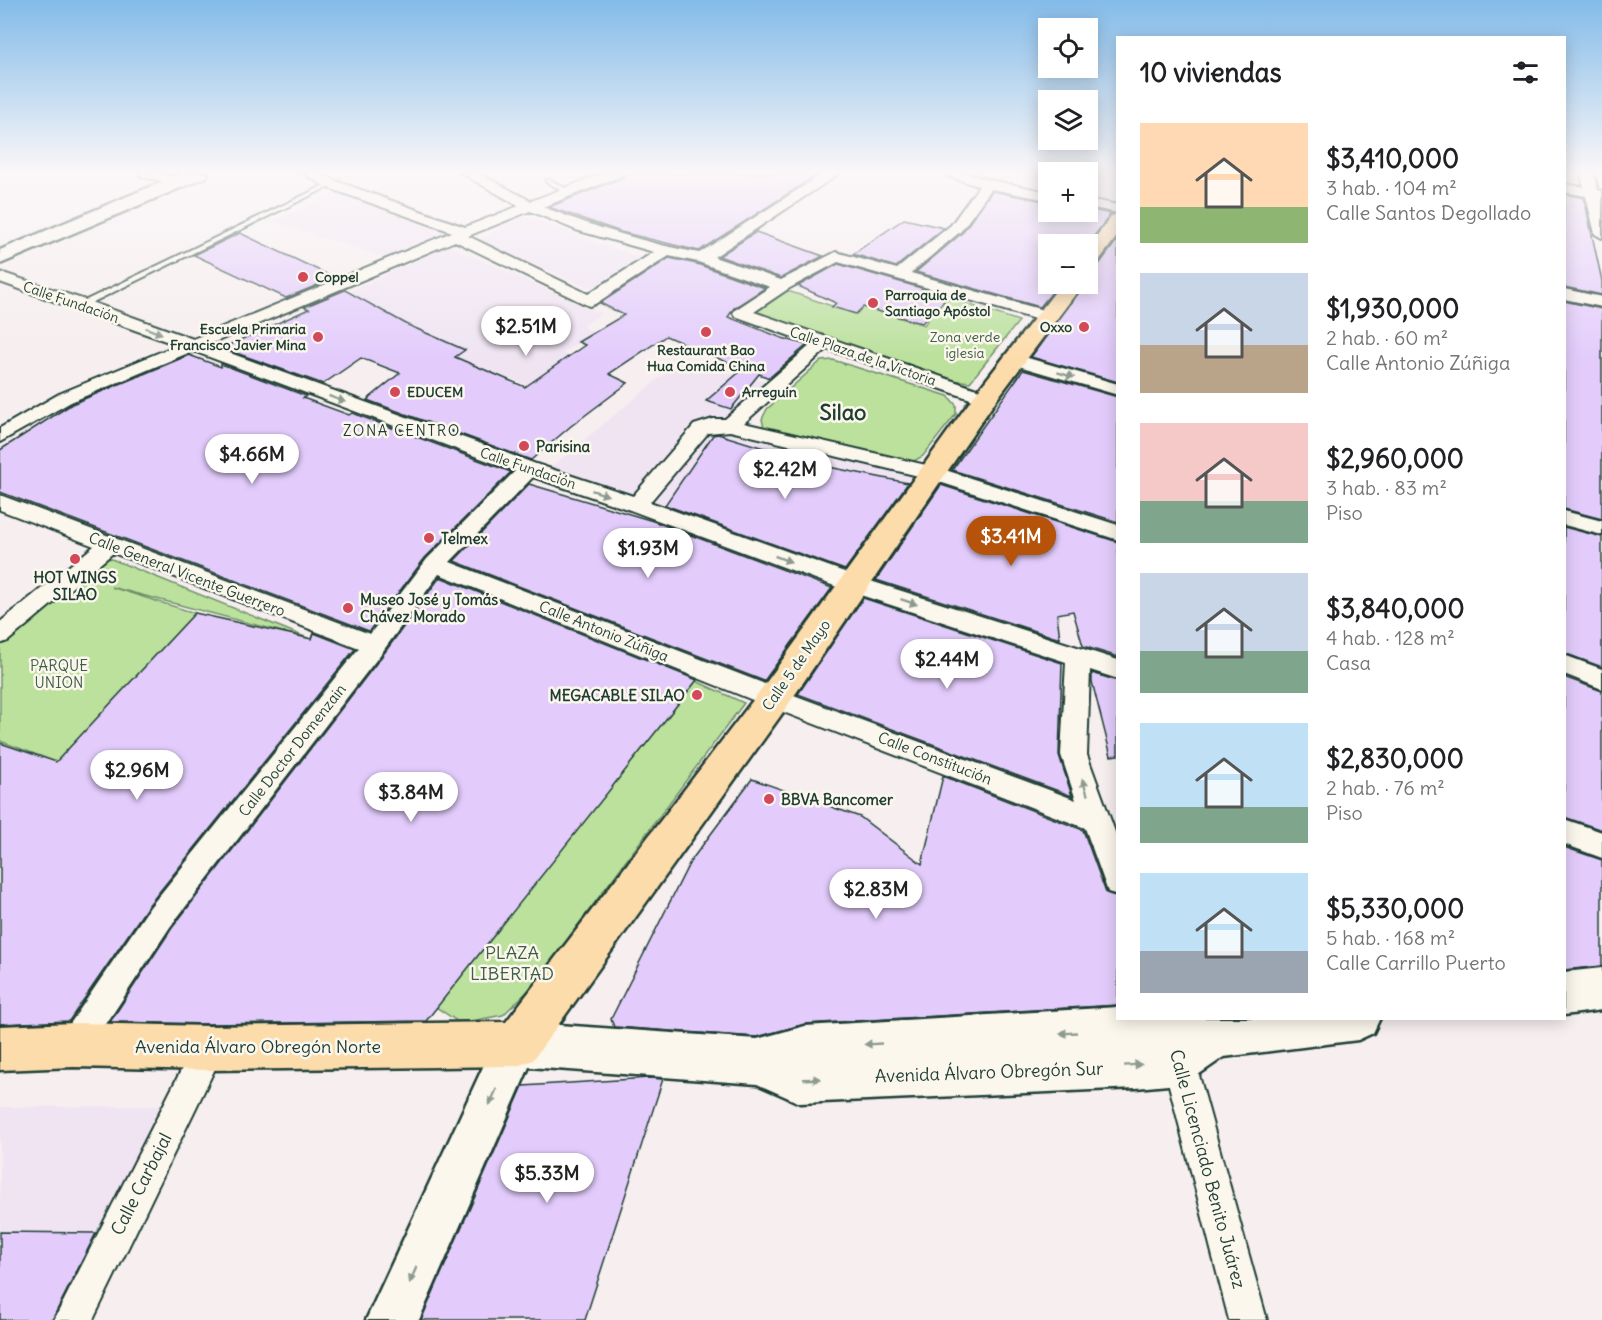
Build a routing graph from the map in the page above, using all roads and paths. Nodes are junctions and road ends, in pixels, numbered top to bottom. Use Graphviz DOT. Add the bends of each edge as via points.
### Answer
graph roads {
  1 [pos="55,235"];
  2 [pos="227,235"];
  3 [pos="459,235"];
  4 [pos="461,235"];
  5 [pos="607,235"];
  6 [pos="738,235"];
  7 [pos="948,235"];
  8 [pos="1108,235"];
  9 [pos="1098,248"];
  10 [pos="666,251"];
  11 [pos="0,258"];
  12 [pos="702,258"];
  13 [pos="900,275"];
  14 [pos="0,277"];
  15 [pos="782,286"];
  16 [pos="1065,294"];
  17 [pos="1566,294"];
  18 [pos="1602,302"];
  19 [pos="82,304"];
  20 [pos="1048,317"];
  21 [pos="823,343"];
  22 [pos="192,345"];
  23 [pos="1014,359"];
  24 [pos="1116,389"];
  25 [pos="985,398"];
  26 [pos="730,425"];
  27 [pos="0,436"];
  28 [pos="529,469"];
  29 [pos="932,473"];
  30 [pos="0,502"];
  31 [pos="637,505"];
  32 [pos="1566,519"];
  33 [pos="1602,528"];
  34 [pos="1116,532"];
  35 [pos="110,544"];
  36 [pos="435,564"];
  37 [pos="853,584"];
  38 [pos="0,635"];
  39 [pos="375,645"];
  40 [pos="1078,657"];
  41 [pos="1566,665"];
  42 [pos="1116,669"];
  43 [pos="1602,679"];
  44 [pos="774,698"];
  45 [pos="1095,819"];
  46 [pos="1566,832"];
  47 [pos="1602,845"];
  48 [pos="1116,877"];
  49 [pos="1602,989"];
  50 [pos="1566,994"];
  51 [pos="1342,1020"];
  52 [pos="1171,1035"];
  53 [pos="517,1044"];
  54 [pos="74,1045"];
  55 [pos="0,1048"];
  56 [pos="209,1048"];
  57 [pos="73,1320"];
  58 [pos="392,1320"];
  59 [pos="1248,1320"];
  1 -- 11 [label="street"];
  2 -- 19 [label="lane"];
  3 -- 22 [label="street"];
  4 -- 10 [label="street" via="589,301"];
  5 -- 10 [label="street"];
  6 -- 12 [label="street"];
  7 -- 13 [label="street"];
  8 -- 9 [label="main road"];
  10 -- 12 [label="street"];
  12 -- 15 [label="street"];
  13 -- 15 [label="street" via="836,257"];
  13 -- 20 [label="street"];
  14 -- 19 [label="street, Calle Fundación"];
  15 -- 21 [label="street, Calle Plaza de la Victoria" via="741,313"];
  16 -- 20 [label="main road, Calle 5 de Mayo"];
  17 -- 18 [label="street"];
  19 -- 22 [label="street, Calle Fundación, one-way"];
  20 -- 23 [label="main road, Calle 5 de Mayo"];
  21 -- 25 [label="street, Calle Plaza de la Victoria"];
  21 -- 26 [label="street"];
  22 -- 27 [label="street" via="65,398"];
  22 -- 28 [label="street, Calle Fundación, one-way"];
  23 -- 24 [label="street, one-way"];
  23 -- 25 [label="main road, Calle 5 de Mayo"];
  25 -- 29 [label="main road, Calle 5 de Mayo"];
  26 -- 29 [label="street"];
  26 -- 31 [label="street" via="713,424 701,429"];
  28 -- 31 [label="street, Calle Fundación, one-way"];
  28 -- 36 [label="street, Calle Doctor Domenzain"];
  29 -- 34 [label="street"];
  29 -- 37 [label="main road, Calle 5 de Mayo"];
  30 -- 35 [label="street, Calle General Vicente Guerrero"];
  31 -- 37 [label="street, Calle Fundación, one-way"];
  32 -- 33 [label="street"];
  35 -- 38 [label="street"];
  35 -- 39 [label="street, Calle General Vicente Guerrero"];
  36 -- 39 [label="street, Calle Doctor Domenzain"];
  36 -- 44 [label="street, Calle Antonio Zúñiga"];
  37 -- 40 [label="street, Calle Fundación, one-way"];
  37 -- 44 [label="main road, Calle 5 de Mayo"];
  39 -- 54 [label="street, Calle Doctor Domenzain" via="160,917"];
  40 -- 42 [label="street, Calle Fundación"];
  45 -- 40 [label="street, one-way" via="1074,755"];
  41 -- 43 [label="street"];
  44 -- 45 [label="street, Calle Constitución"];
  44 -- 53 [label="main road, Calle 5 de Mayo"];
  45 -- 48 [label="street"];
  46 -- 47 [label="street"];
  49 -- 50 [label="street"];
  51 -- 52 [label="street, Avenida Álvaro Obregón Sur" via="1216,1036"];
  52 -- 53 [label="street, Avenida Álvaro Obregón Sur" via="1136,1065 800,1080 758,1062"];
  52 -- 59 [label="street, Calle Licenciado Benito Juárez"];
  53 -- 56 [label="main road, Avenida Álvaro Obregón Norte"];
  53 -- 58 [label="street, one-way"];
  54 -- 55 [label="main road, Avenida Álvaro Obregón Norte"];
  54 -- 56 [label="main road, Avenida Álvaro Obregón Norte"];
  56 -- 57 [label="street, Calle Carbajal"];
}
